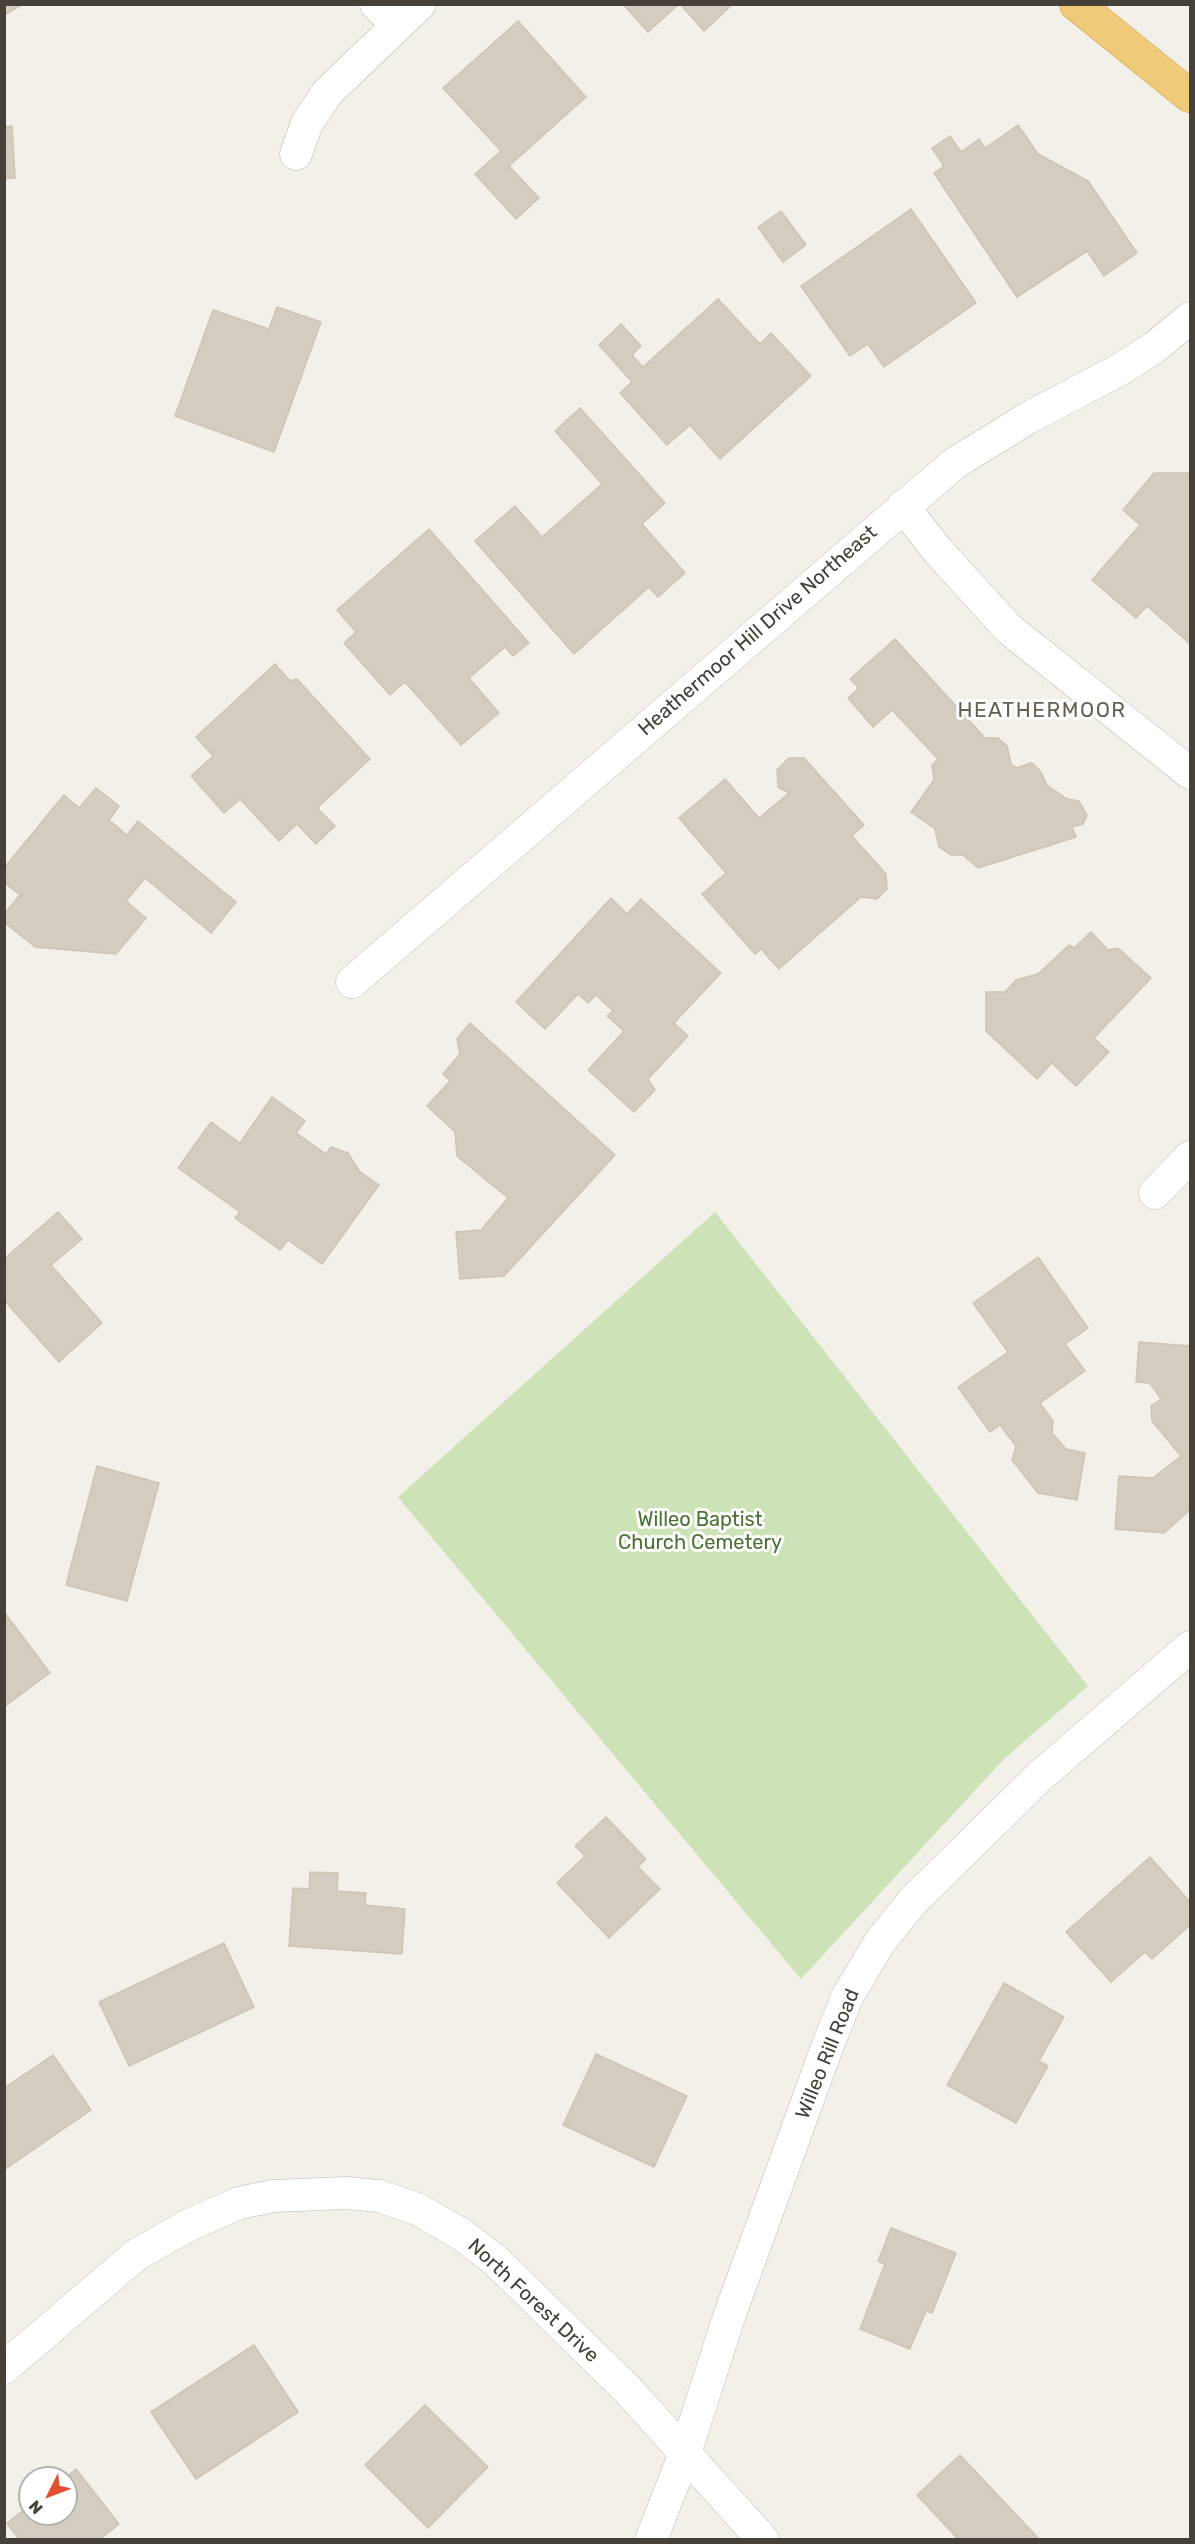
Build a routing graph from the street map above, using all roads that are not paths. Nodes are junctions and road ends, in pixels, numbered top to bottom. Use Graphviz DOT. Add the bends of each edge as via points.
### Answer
graph roads {
  1 [pos="420,4"];
  2 [pos="1076,4"];
  3 [pos="387,15"];
  4 [pos="1191,96"];
  5 [pos="296,154"];
  6 [pos="1191,318"];
  7 [pos="903,506"];
  8 [pos="1191,773"];
  9 [pos="352,982"];
  10 [pos="1191,1157"];
  11 [pos="1155,1193"];
  12 [pos="1191,1647"];
  13 [pos="4,2368"];
  14 [pos="685,2452"];
  15 [pos="651,2540"];
  16 [pos="763,2540"];
  1 -- 3 [label="street"];
  2 -- 4 [label="highway"];
  3 -- 5 [label="street" via="307,123"];
  6 -- 7 [label="street, Heathermoor Hill Drive Northeast" via="1121,369 1028,418 956,463"];
  7 -- 8 [label="street" via="1009,629"];
  7 -- 9 [label="street, Heathermoor Hill Drive Northeast"];
  10 -- 11 [label="street"];
  12 -- 14 [label="street, Willeo Rill Road" via="1039,1777 919,1894 880,1941 847,1997 826,2050 730,2313"];
  13 -- 14 [label="street, North Forest Drive" via="136,2255 188,2226 239,2203 273,2196 380,2196 417,2210 461,2234 496,2261 628,2390"];
  14 -- 15 [label="street, Willeo Rill Road"];
  14 -- 16 [label="street, North Forest Drive"];
}
